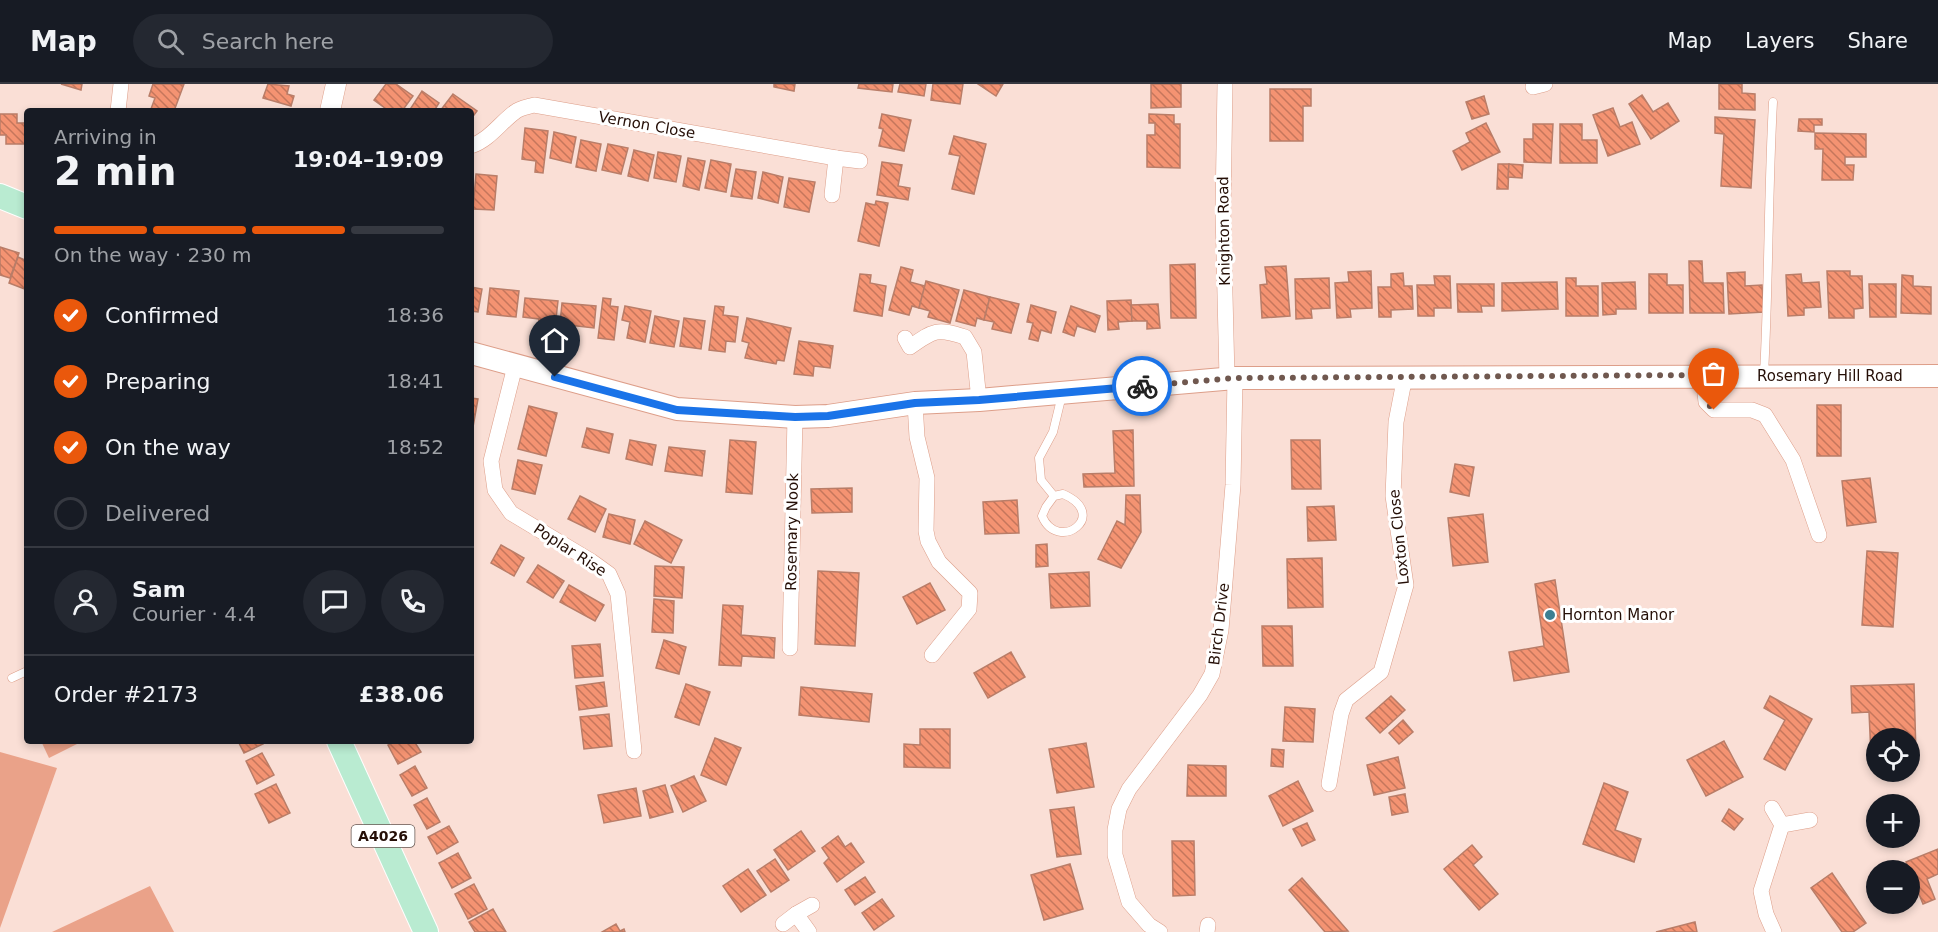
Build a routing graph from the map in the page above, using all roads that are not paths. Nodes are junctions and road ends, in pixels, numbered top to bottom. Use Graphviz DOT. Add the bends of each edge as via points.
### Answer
graph roads {
  1 [pos="121,84"];
  2 [pos="336,84"];
  3 [pos="1225,84"];
  4 [pos="1773,102"];
  5 [pos="118,108"];
  6 [pos="334,108"];
  7 [pos="474,145"];
  8 [pos="836,158"];
  9 [pos="860,161"];
  10 [pos="832,195"];
  11 [pos="0,196"];
  12 [pos="24,206"];
  13 [pos="905,338"];
  14 [pos="474,354"];
  15 [pos="515,366"];
  16 [pos="1703,375"];
  17 [pos="1405,376"];
  18 [pos="1764,376"];
  19 [pos="1938,376"];
  20 [pos="1231,378"];
  21 [pos="1063,393"];
  22 [pos="979,400"];
  23 [pos="915,403"];
  24 [pos="795,417"];
  25 [pos="1054,496"];
  26 [pos="1820,535"];
  27 [pos="790,648"];
  28 [pos="932,655"];
  29 [pos="24,672"];
  30 [pos="12,678"];
  31 [pos="340,744"];
  32 [pos="634,751"];
  33 [pos="1329,784"];
  34 [pos="1772,808"];
  35 [pos="1810,820"];
  36 [pos="1782,825"];
  37 [pos="812,905"];
  38 [pos="796,914"];
  39 [pos="783,924"];
  40 [pos="426,932"];
  41 [pos="809,932"];
  42 [pos="1160,932"];
  43 [pos="1774,932"];
  1 -- 5 [label="street"];
  2 -- 6 [label="street"];
  3 -- 20 [label="street, Knighton Road" via="1223,212"];
  4 -- 18 [label="lane"];
  7 -- 8 [label="street, Vernon Close" via="517,111 534,105"];
  8 -- 9 [label="street, Vernon Close"];
  8 -- 10 [label="street"];
  11 -- 12 [label="main road"];
  13 -- 22 [label="street" via="910,347 927,334 943,330 965,337 974,352"];
  14 -- 15 [label="main road, Rosemary Hill Road"];
  15 -- 24 [label="main road, Rosemary Hill Road" via="677,410"];
  15 -- 32 [label="street, Poplar Rise" via="491,461 495,490 511,513 609,574 618,594"];
  16 -- 17 [label="main road, Rosemary Hill Road"];
  16 -- 18 [label="main road, Rosemary Hill Road"];
  16 -- 26 [label="street" via="1706,402 1714,410 1752,410 1765,415 1793,460"];
  17 -- 20 [label="main road, Rosemary Hill Road"];
  17 -- 33 [label="street, Loxton Close" via="1396,422 1393,496 1406,585 1381,672 1346,700"];
  18 -- 19 [label="main road, Rosemary Hill Road"];
  20 -- 21 [label="main road, Rosemary Hill Road"];
  20 -- 42 [label="street, Birch Drive" via="1233,485 1221,630 1212,674 1129,789 1119,809 1115,830 1115,855 1129,902"];
  21 -- 22 [label="main road, Rosemary Hill Road"];
  21 -- 25 [label="lane" via="1053,432 1039,458 1041,480"];
  22 -- 23 [label="main road, Rosemary Hill Road"];
  23 -- 24 [label="main road, Rosemary Hill Road"];
  23 -- 28 [label="street" via="917,437 927,478 928,542 939,562 970,593 969,609"];
  24 -- 27 [label="street, Rosemary Nook"];
  25 -- 25 [label="lane" via="1042,516 1046,525 1059,532 1074,531 1082,521 1082,509 1078,502 1063,494"];
  29 -- 30 [label="lane"];
  31 -- 40 [label="main road, A4026"];
  34 -- 36 [label="street"];
  35 -- 36 [label="street"];
  36 -- 43 [label="street" via="1761,891"];
  37 -- 38 [label="street"];
  38 -- 39 [label="street"];
  38 -- 41 [label="street"];
}
